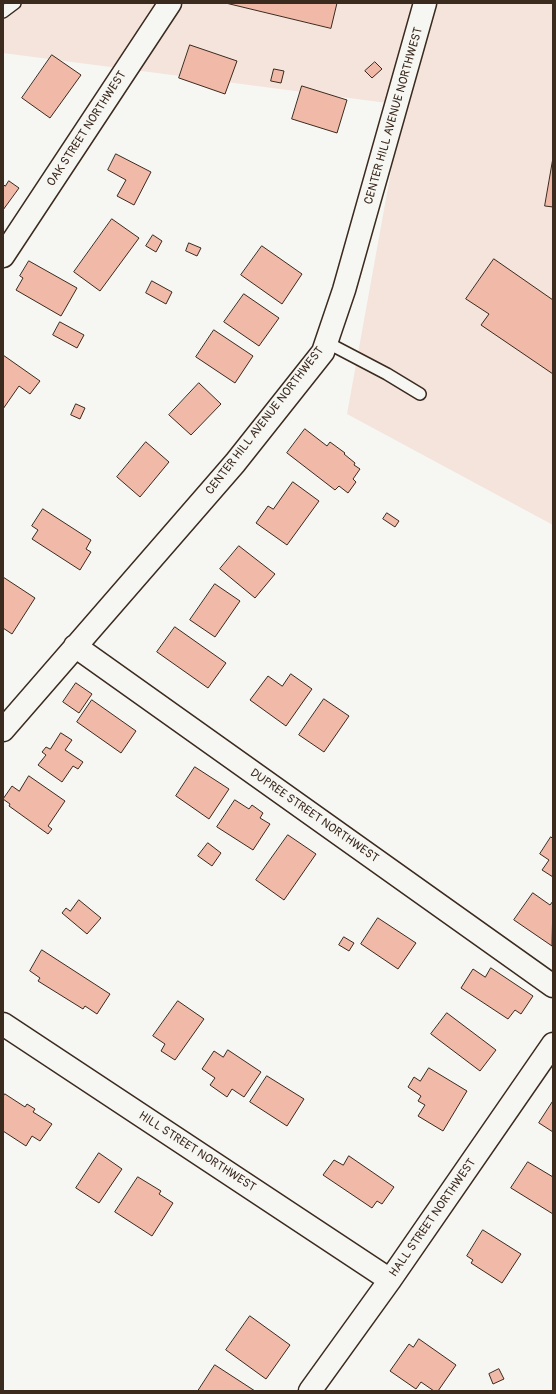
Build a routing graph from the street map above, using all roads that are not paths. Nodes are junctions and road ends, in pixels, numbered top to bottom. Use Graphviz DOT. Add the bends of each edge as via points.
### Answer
graph roads {
  1 [pos="15,3"];
  2 [pos="170,3"];
  3 [pos="425,3"];
  4 [pos="3,12"];
  5 [pos="3,256"];
  6 [pos="326,342"];
  7 [pos="420,394"];
  8 [pos="75,646"];
  9 [pos="3,730"];
  10 [pos="553,986"];
  11 [pos="3,1024"];
  12 [pos="553,1044"];
  13 [pos="390,1280"];
  14 [pos="310,1391"];
  1 -- 4 [label="lane"];
  2 -- 5 [label="street, OAK STREET NORTHWEST"];
  3 -- 6 [label="street, CENTER HILL AVENUE NORTHWEST" via="344,290"];
  6 -- 7 [label="lane"];
  6 -- 8 [label="street, CENTER HILL AVENUE NORTHWEST" via="323,352 235,463"];
  8 -- 9 [label="street, CENTER HILL AVENUE NORTHWEST"];
  8 -- 10 [label="street, DUPREE STREET NORTHWEST"];
  11 -- 13 [label="street, HILL STREET NORTHWEST"];
  12 -- 13 [label="street, HALL STREET NORTHWEST"];
  13 -- 14 [label="street, HALL STREET NORTHWEST"];
}
